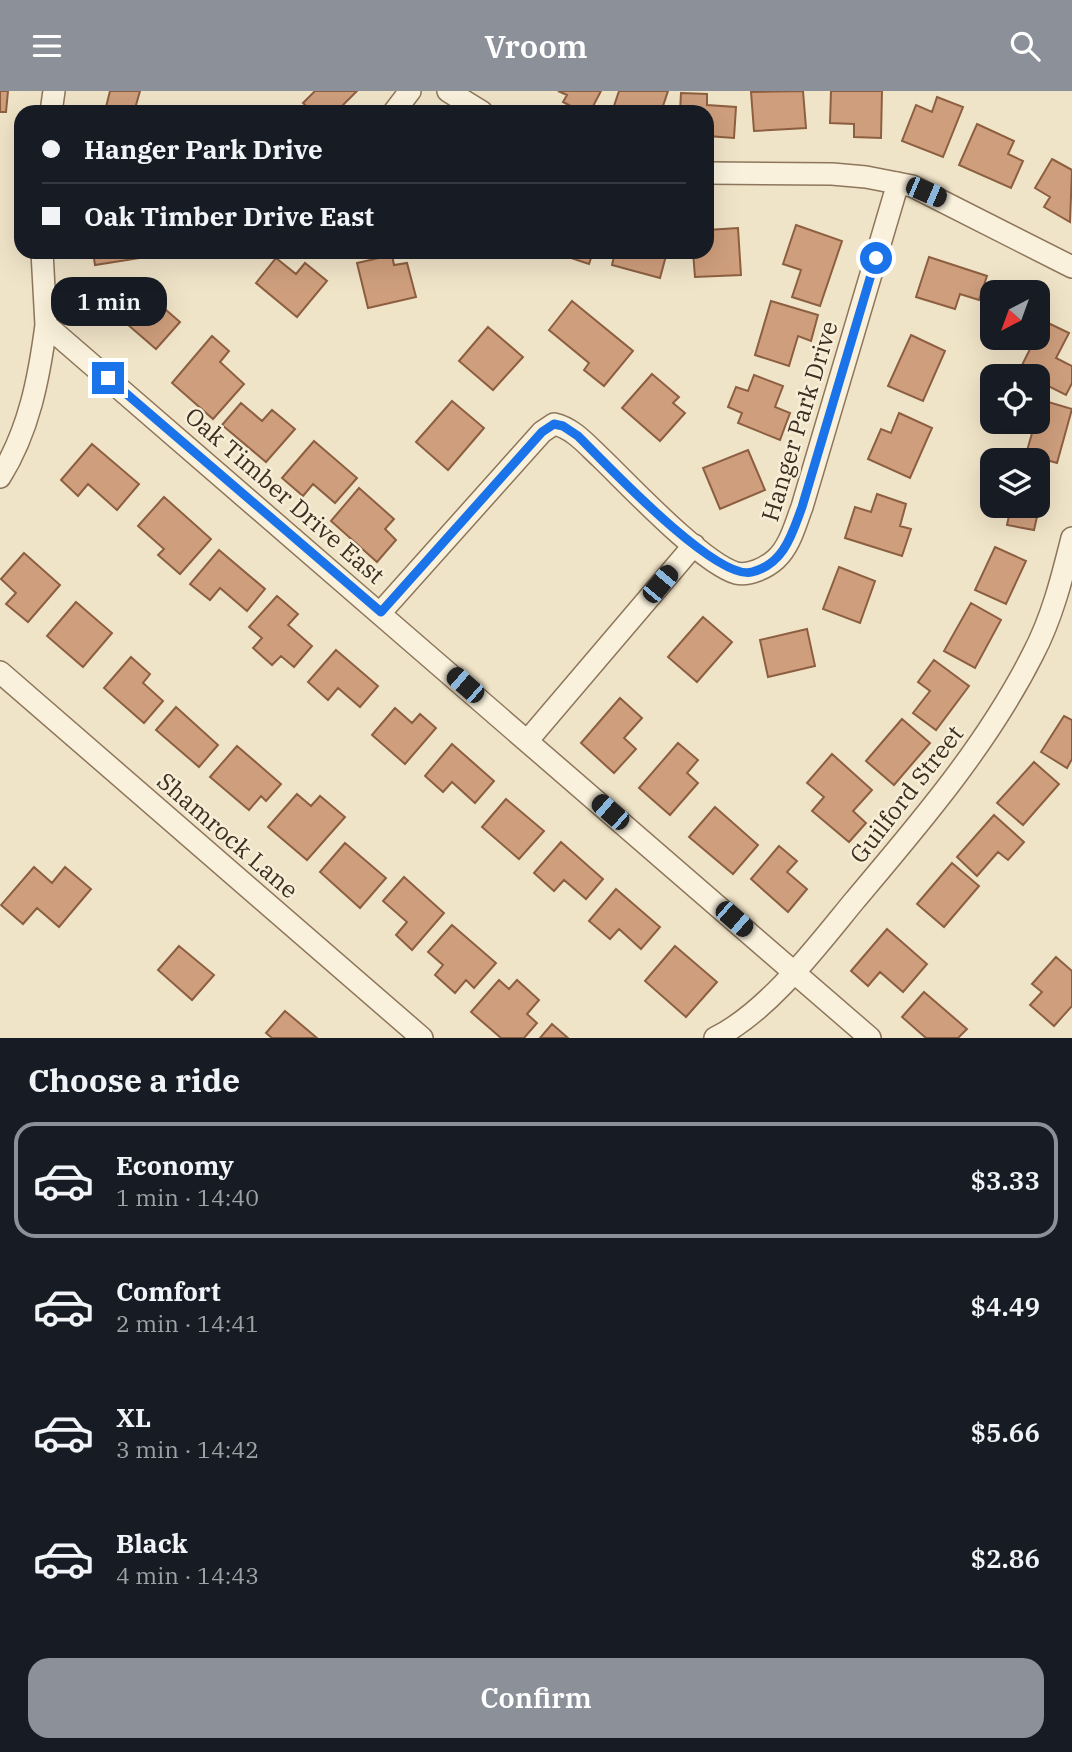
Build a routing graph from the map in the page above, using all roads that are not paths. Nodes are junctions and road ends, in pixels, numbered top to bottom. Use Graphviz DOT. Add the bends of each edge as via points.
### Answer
graph roads {
  1 [pos="410,91"];
  2 [pos="449,91"];
  3 [pos="399,105"];
  4 [pos="471,105"];
  5 [pos="714,173"];
  6 [pos="898,183"];
  7 [pos="42,259"];
  8 [pos="1072,267"];
  9 [pos="46,325"];
  10 [pos="0,477"];
  11 [pos="1072,538"];
  12 [pos="694,545"];
  13 [pos="381,612"];
  14 [pos="0,672"];
  15 [pos="528,740"];
  16 [pos="795,973"];
  17 [pos="422,1038"];
  18 [pos="715,1038"];
  19 [pos="870,1038"];
  1 -- 3 [label="street"];
  2 -- 4 [label="street"];
  5 -- 6 [label="street" via="832,174"];
  6 -- 8 [label="street" via="940,198"];
  6 -- 12 [label="street, Hanger Park Drive" via="788,544 767,566 738,574"];
  7 -- 9 [label="street"];
  9 -- 10 [label="street" via="40,374 27,422"];
  9 -- 13 [label="street, Oak Timber Drive East"];
  11 -- 16 [label="street, Guilford Street" via="1061,583 1034,653 986,734 934,805"];
  12 -- 13 [label="street, Hanger Park Drive" via="578,436 554,424"];
  12 -- 15 [label="street"];
  13 -- 15 [label="street, Oak Timber Drive East"];
  14 -- 17 [label="street, Shamrock Lane"];
  15 -- 16 [label="street, Oak Timber Drive East"];
  16 -- 18 [label="street, Guilford Street"];
  16 -- 19 [label="street, Oak Timber Drive East"];
}
